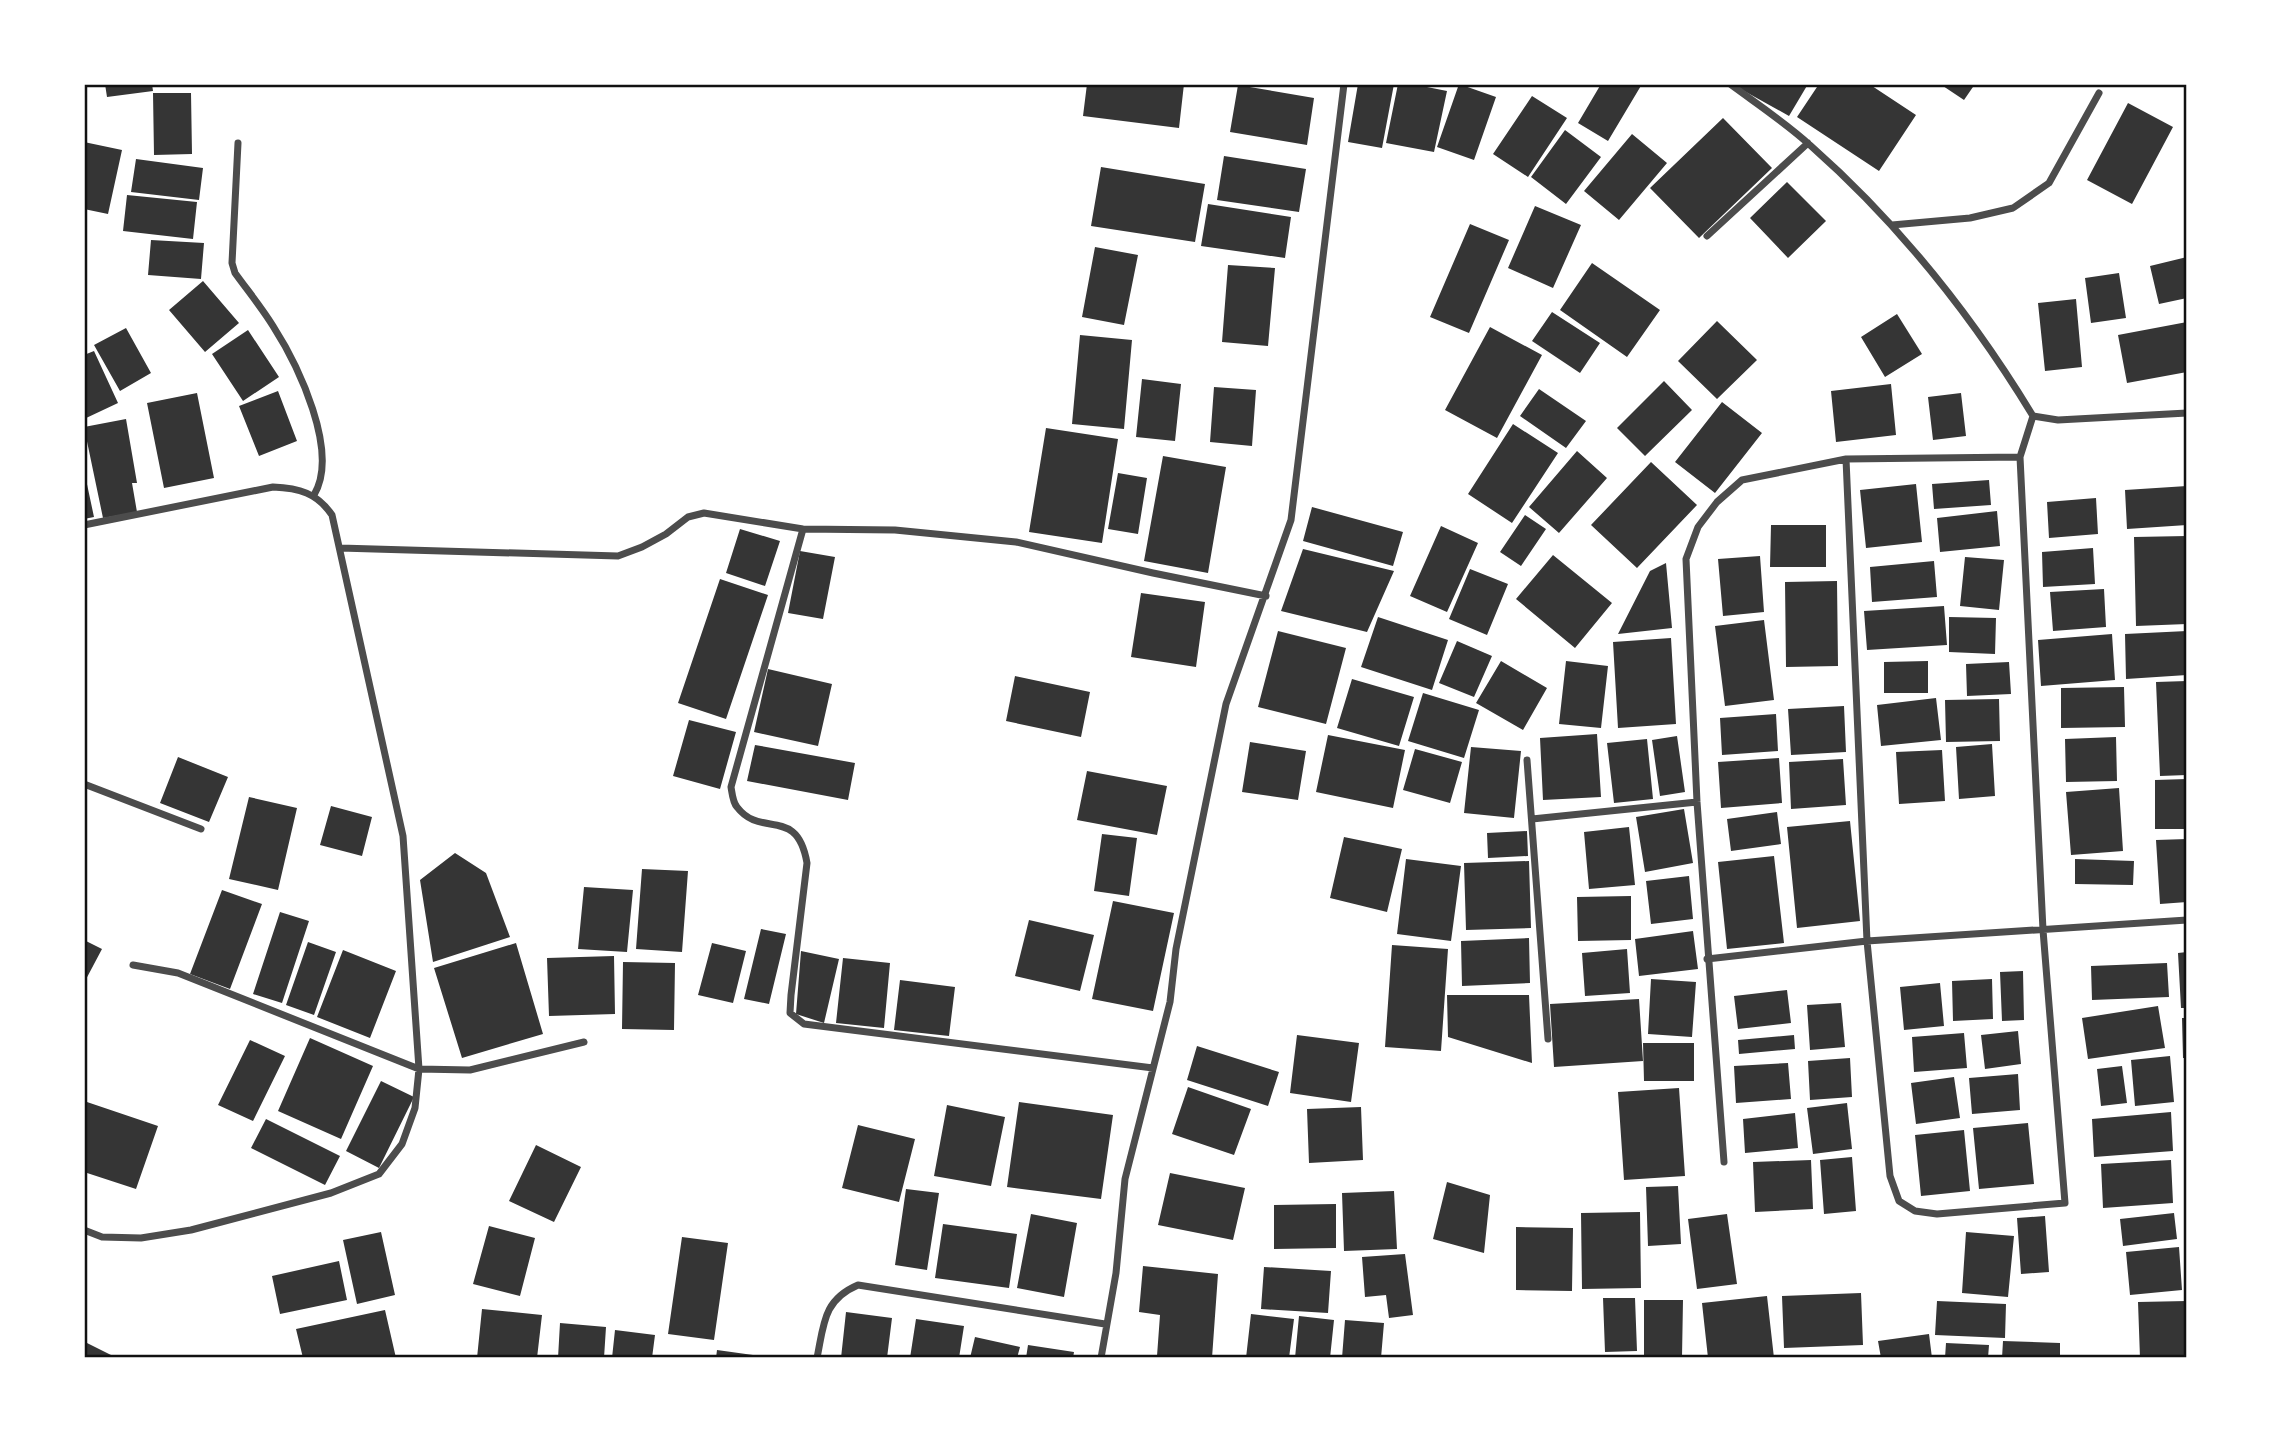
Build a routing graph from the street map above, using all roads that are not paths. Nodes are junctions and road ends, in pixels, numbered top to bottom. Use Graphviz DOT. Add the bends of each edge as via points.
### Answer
graph roads {
  1 [pos="1344,84"];
  2 [pos="1730,84"];
  3 [pos="2099,93"];
  4 [pos="238,143"];
  5 [pos="1808,143"];
  6 [pos="1892,225"];
  7 [pos="1707,236"];
  8 [pos="2187,413"];
  9 [pos="2033,416"];
  10 [pos="2021,457"];
  11 [pos="1846,459"];
  12 [pos="314,495"];
  13 [pos="84,525"];
  14 [pos="803,529"];
  15 [pos="340,548"];
  16 [pos="1266,596"];
  17 [pos="1527,760"];
  18 [pos="86,785"];
  19 [pos="1697,802"];
  20 [pos="1532,820"];
  21 [pos="201,829"];
  22 [pos="2187,920"];
  23 [pos="2043,930"];
  24 [pos="1867,941"];
  25 [pos="1707,959"];
  26 [pos="133,965"];
  27 [pos="1548,1039"];
  28 [pos="584,1042"];
  29 [pos="1153,1068"];
  30 [pos="419,1069"];
  31 [pos="1724,1162"];
  32 [pos="84,1230"];
  33 [pos="1105,1324"];
  34 [pos="817,1358"];
  35 [pos="1101,1358"];
  1 -- 16 [label="street" via="1291,520"];
  2 -- 5 [label="street"];
  3 -- 6 [label="street" via="2049,183 2013,208 1970,218"];
  4 -- 12 [label="street" via="232,263 273,326 313,413 323,464"];
  5 -- 6 [label="street"];
  5 -- 7 [label="street"];
  6 -- 9 [label="street" via="1966,317"];
  8 -- 9 [label="street" via="2058,420"];
  9 -- 10 [label="street"];
  10 -- 11 [label="street"];
  10 -- 23 [label="street"];
  11 -- 19 [label="street" via="1742,480 1698,527 1686,559"];
  11 -- 24 [label="street"];
  12 -- 13 [label="street" via="273,487"];
  12 -- 15 [label="street" via="332,515"];
  14 -- 15 [label="street" via="704,513 688,517 654,540 618,556"];
  14 -- 16 [label="street" via="895,530 1016,542"];
  14 -- 29 [label="street" via="730,787 736,807 754,820 790,829 804,844 807,863 790,1013 804,1024"];
  15 -- 30 [label="street" via="403,836"];
  16 -- 29 [label="street" via="1226,704 1176,950 1170,1002"];
  17 -- 20 [label="street"];
  18 -- 21 [label="street"];
  19 -- 20 [label="street"];
  19 -- 25 [label="street"];
  20 -- 27 [label="street"];
  22 -- 23 [label="street"];
  23 -- 24 [label="street"];
  23 -- 24 [label="street" via="2065,1203 1937,1214 1899,1201 1890,1176"];
  24 -- 25 [label="street"];
  25 -- 31 [label="street"];
  26 -- 30 [label="street" via="178,973"];
  28 -- 30 [label="street" via="470,1070"];
  29 -- 33 [label="street" via="1125,1179 1116,1273"];
  30 -- 32 [label="street" via="415,1108 402,1144 379,1174 331,1193 191,1230 141,1238 102,1237"];
  33 -- 34 [label="street" via="858,1285 840,1293 825,1316"];
  33 -- 35 [label="street"];
}
